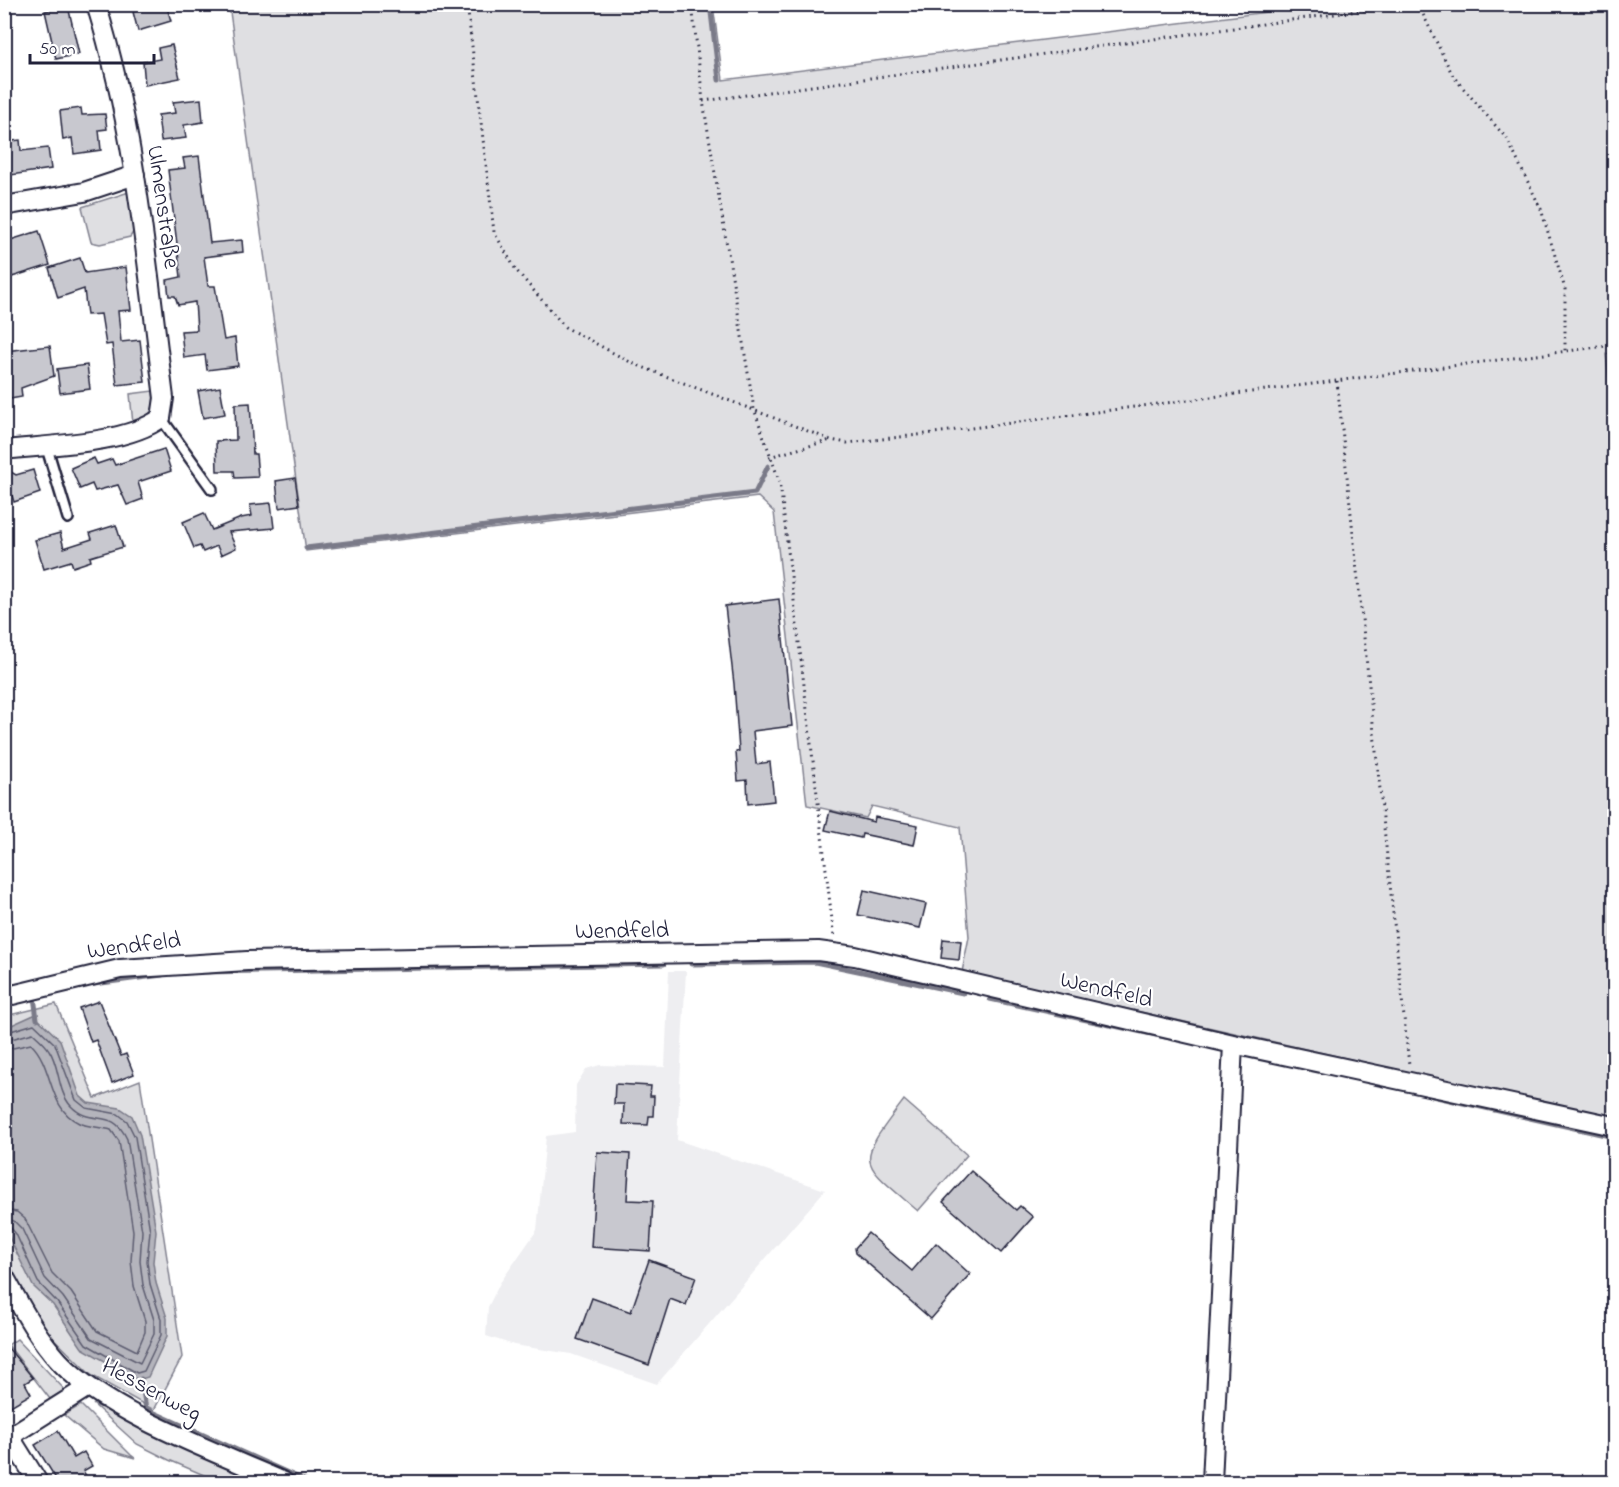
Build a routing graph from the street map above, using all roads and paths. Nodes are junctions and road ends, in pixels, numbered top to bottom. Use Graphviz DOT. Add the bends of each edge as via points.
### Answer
graph roads {
  1 [pos="96,4"];
  2 [pos="467,4"];
  3 [pos="692,4"];
  4 [pos="1408,4"];
  5 [pos="1418,4"];
  6 [pos="703,101"];
  7 [pos="135,175"];
  8 [pos="4,206"];
  9 [pos="1614,345"];
  10 [pos="1565,351"];
  11 [pos="1337,381"];
  12 [pos="754,409"];
  13 [pos="161,418"];
  14 [pos="831,440"];
  15 [pos="46,445"];
  16 [pos="4,450"];
  17 [pos="769,457"];
  18 [pos="212,489"];
  19 [pos="68,518"];
  20 [pos="836,953"];
  21 [pos="4,997"];
  22 [pos="1233,1044"];
  23 [pos="1411,1082"];
  24 [pos="1614,1126"];
  25 [pos="4,1276"];
  26 [pos="88,1387"];
  27 [pos="8,1439"];
  28 [pos="38,1482"];
  29 [pos="284,1482"];
  30 [pos="1212,1482"];
  1 -- 7 [label="street, Ulmenstraße" via="125,116"];
  2 -- 12 [label="path" via="494,232 516,270 564,327 632,363"];
  3 -- 6 [label="path"];
  4 -- 6 [label="path"];
  5 -- 10 [label="path" via="1453,75 1507,139 1541,209 1565,289"];
  6 -- 12 [label="path"];
  7 -- 8 [label="street" via="84,192"];
  7 -- 13 [label="street, Ulmenstraße" via="164,398"];
  9 -- 10 [label="path"];
  10 -- 11 [label="path"];
  11 -- 14 [label="path" via="918,435 847,443"];
  11 -- 23 [label="path"];
  12 -- 14 [label="path"];
  12 -- 17 [label="path"];
  13 -- 15 [label="street" via="130,434"];
  13 -- 18 [label="lane"];
  14 -- 17 [label="path"];
  15 -- 16 [label="street"];
  15 -- 19 [label="lane"];
  17 -- 20 [label="path" via="780,483"];
  20 -- 21 [label="street, Wendfeld" via="192,964 120,969"];
  20 -- 22 [label="street, Wendfeld"];
  22 -- 23 [label="street, Wendfeld"];
  22 -- 30 [label="street"];
  23 -- 24 [label="street, Wendfeld"];
  25 -- 26 [label="street, Hessenweg" via="33,1328 60,1362"];
  26 -- 27 [label="street"];
  26 -- 29 [label="street, Hessenweg" via="186,1439"];
  27 -- 28 [label="street"];
}
